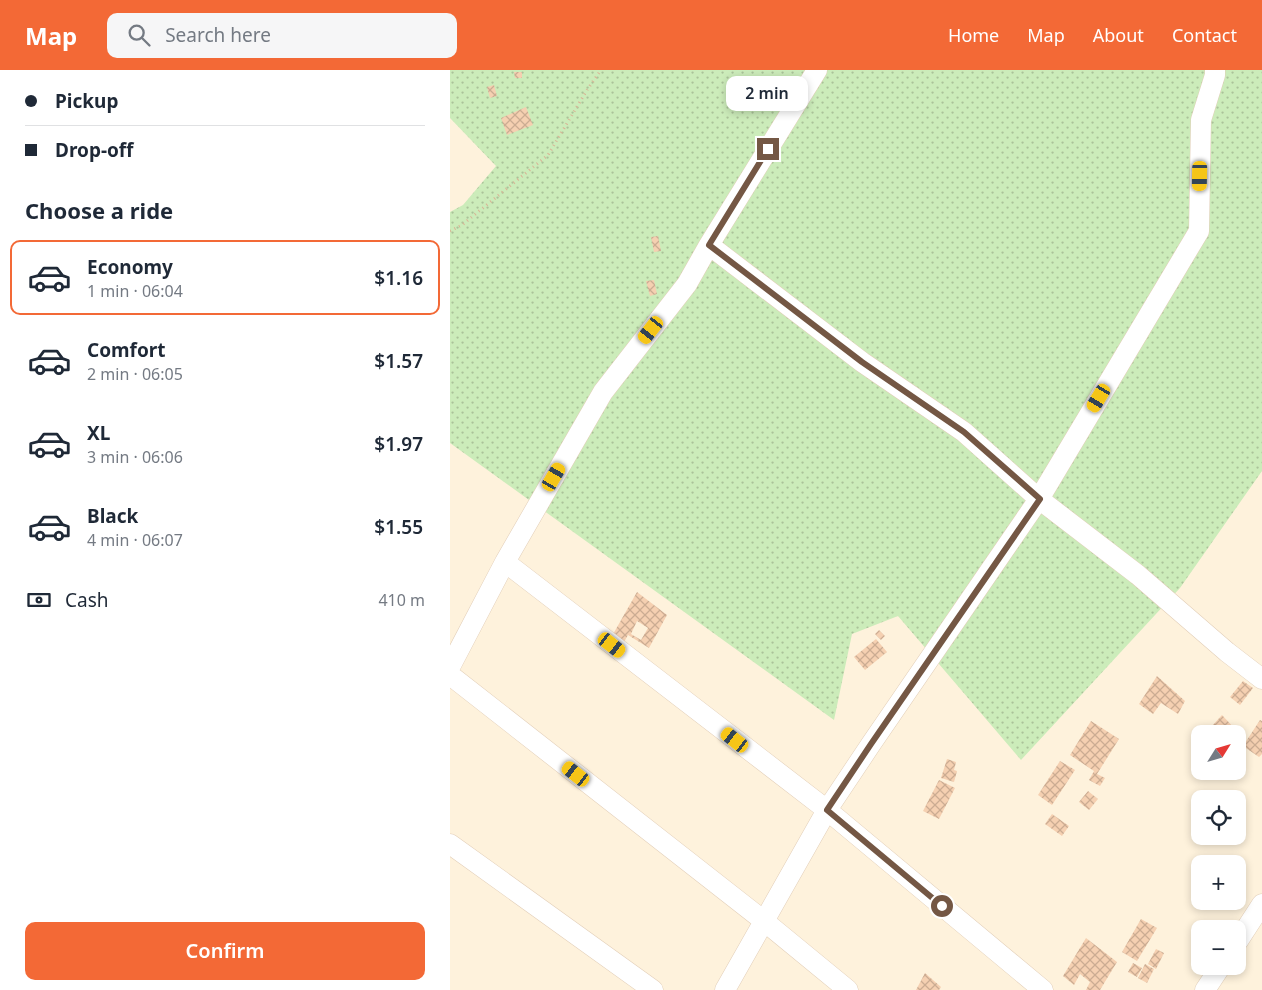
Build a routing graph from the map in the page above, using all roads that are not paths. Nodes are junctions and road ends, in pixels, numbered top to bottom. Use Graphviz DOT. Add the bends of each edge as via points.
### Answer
graph roads {
  1 [pos="816,70"];
  2 [pos="1215,70"];
  3 [pos="709,245"];
  4 [pos="1040,499"];
  5 [pos="505,562"];
  6 [pos="450,667"];
  7 [pos="450,675"];
  8 [pos="1262,678"];
  9 [pos="827,810"];
  10 [pos="450,844"];
  11 [pos="1262,904"];
  12 [pos="764,921"];
  13 [pos="1246,929"];
  14 [pos="1215,975"];
  15 [pos="653,990"];
  16 [pos="725,990"];
  17 [pos="848,990"];
  18 [pos="1043,990"];
  19 [pos="1205,990"];
  1 -- 3 [label="street"];
  2 -- 4 [label="street" via="1201,120 1199,231"];
  3 -- 4 [label="street" via="862,362 964,432"];
  3 -- 5 [label="street" via="687,284 603,392"];
  4 -- 8 [label="street"];
  4 -- 9 [label="street"];
  5 -- 6 [label="street"];
  5 -- 9 [label="street"];
  7 -- 12 [label="street"];
  9 -- 12 [label="street"];
  9 -- 18 [label="street"];
  10 -- 15 [label="street"];
  11 -- 13 [label="street"];
  12 -- 16 [label="street"];
  12 -- 17 [label="street"];
  14 -- 19 [label="street"];
}
